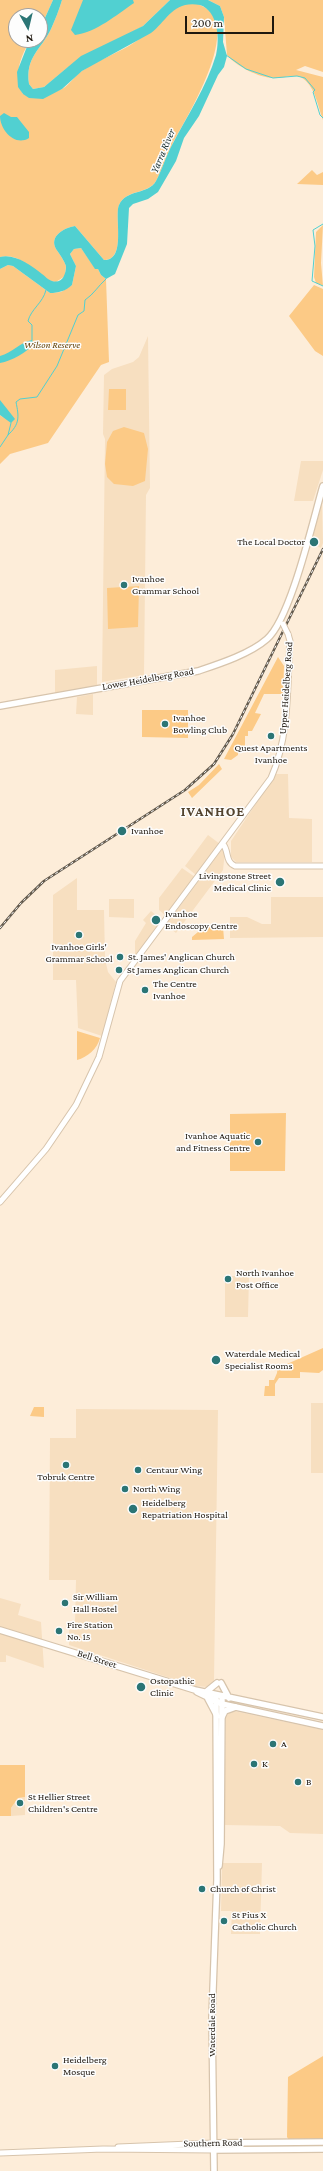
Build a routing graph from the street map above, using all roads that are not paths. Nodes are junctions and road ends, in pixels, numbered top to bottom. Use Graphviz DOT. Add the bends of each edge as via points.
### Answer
graph roads {
  1 [pos="323,486"];
  2 [pos="280,618"];
  3 [pos="0,706"];
  4 [pos="223,844"];
  5 [pos="323,866"];
  6 [pos="0,1202"];
  7 [pos="0,1630"];
  8 [pos="206,1695"];
  9 [pos="219,1695"];
  10 [pos="229,1698"];
  11 [pos="219,1703"];
  12 [pos="236,1707"];
  13 [pos="219,1717"];
  14 [pos="323,1717"];
  15 [pos="323,1726"];
  16 [pos="323,2142"];
  17 [pos="214,2144"];
  18 [pos="323,2149"];
  19 [pos="103,2150"];
  20 [pos="214,2150"];
  21 [pos="0,2153"];
  22 [pos="214,2171"];
  1 -- 2 [label="main road, Lower Heidelberg Road" via="295,582"];
  2 -- 3 [label="main road, Lower Heidelberg Road" via="273,632 261,644 212,666 171,676"];
  2 -- 4 [label="main road, Upper Heidelberg Road, bridge" via="290,641 286,716 276,765 265,787"];
  4 -- 5 [label="main road" via="227,849 228,860 235,866"];
  4 -- 6 [label="main road, Upper Heidelberg Road" via="120,982 99,1057 76,1105 46,1149"];
  7 -- 8 [label="main road, Bell Street"];
  8 -- 9 [label="main road, Bell Street"];
  8 -- 10 [label="main road" via="219,1683"];
  8 -- 11 [label="main road, Bell Street"];
  8 -- 13 [label="main road"];
  9 -- 10 [label="main road, Bell Street"];
  9 -- 11 [label="main road, Waterdale Road"];
  10 -- 14 [label="main road, Bell Street"];
  11 -- 12 [label="main road, Bell Street"];
  11 -- 13 [label="main road, Waterdale Road"];
  12 -- 13 [label="main road"];
  12 -- 15 [label="main road, Bell Street"];
  13 -- 17 [label="main road, Waterdale Road" via="219,1824 212,2013"];
  16 -- 17 [label="main road, Southern Road"];
  17 -- 19 [label="main road, Southern Road"];
  17 -- 20 [label="main road, Waterdale Road"];
  18 -- 20 [label="main road, Southern Road"];
  19 -- 20 [label="main road, Southern Road"];
  19 -- 21 [label="main road, Southern Road"];
  20 -- 22 [label="main road, Waterdale Road"];
}
